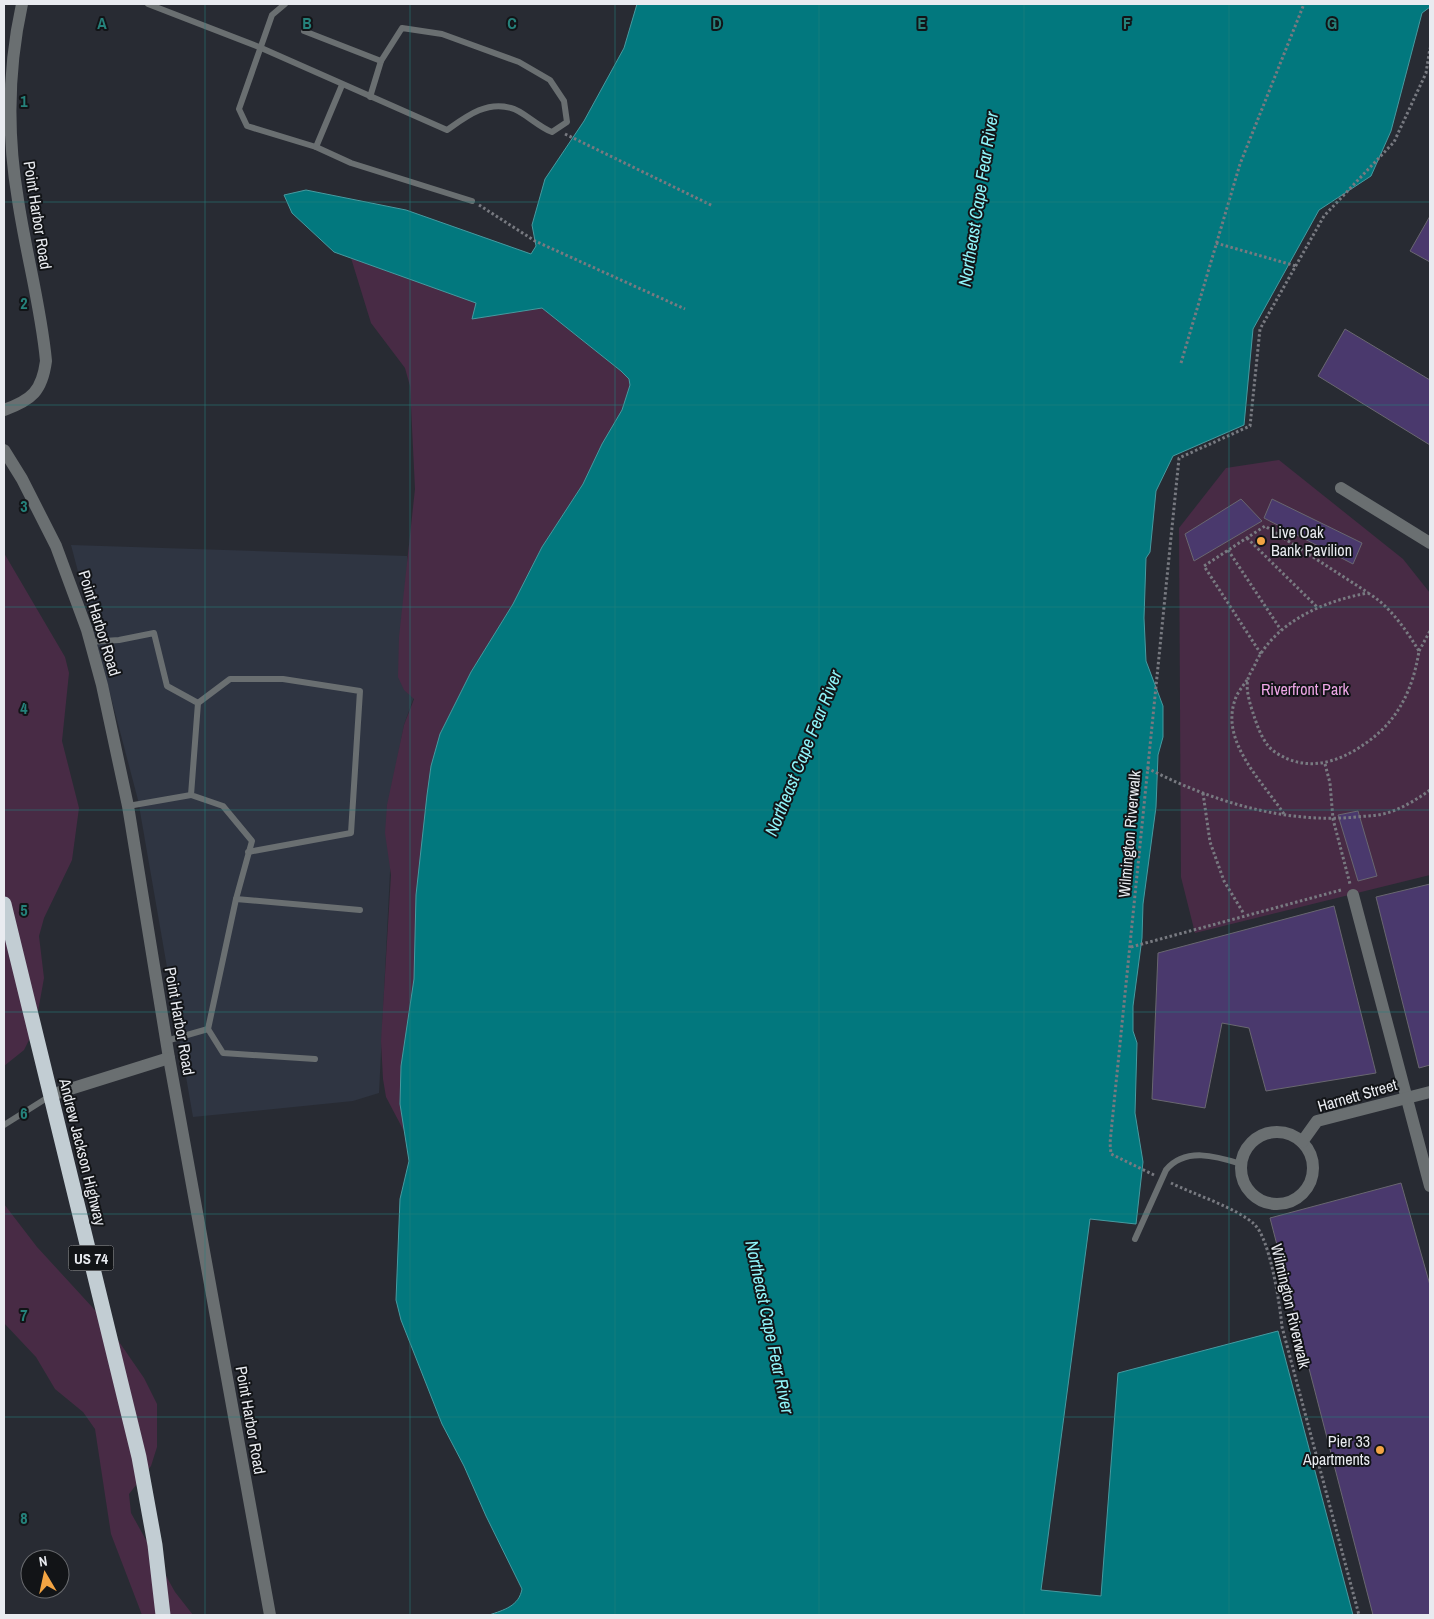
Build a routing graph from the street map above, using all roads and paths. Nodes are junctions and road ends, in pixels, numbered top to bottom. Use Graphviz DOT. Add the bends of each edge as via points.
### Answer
graph roads {
  1 [pos="22,4"];
  2 [pos="148,4"];
  3 [pos="286,4"];
  4 [pos="1304,4"];
  5 [pos="304,31"];
  6 [pos="260,48"];
  7 [pos="1430,48"];
  8 [pos="381,61"];
  9 [pos="342,85"];
  10 [pos="370,98"];
  11 [pos="556,129"];
  12 [pos="316,147"];
  13 [pos="472,201"];
  14 [pos="713,206"];
  15 [pos="1216,243"];
  16 [pos="1296,266"];
  17 [pos="685,309"];
  18 [pos="1181,363"];
  19 [pos="4,410"];
  20 [pos="4,450"];
  21 [pos="1341,488"];
  22 [pos="1247,538"];
  23 [pos="1430,543"];
  24 [pos="1228,550"];
  25 [pos="1368,593"];
  26 [pos="1316,607"];
  27 [pos="1281,630"];
  28 [pos="1430,631"];
  29 [pos="90,642"];
  30 [pos="1419,651"];
  31 [pos="1261,654"];
  32 [pos="1247,680"];
  33 [pos="198,703"];
  34 [pos="1325,764"];
  35 [pos="1147,768"];
  36 [pos="1430,790"];
  37 [pos="1203,793"];
  38 [pos="191,795"];
  39 [pos="128,806"];
  40 [pos="1285,814"];
  41 [pos="1333,819"];
  42 [pos="248,852"];
  43 [pos="1353,895"];
  44 [pos="236,899"];
  45 [pos="4,904"];
  46 [pos="360,910"];
  47 [pos="1244,914"];
  48 [pos="1131,947"];
  49 [pos="208,1029"];
  50 [pos="166,1041"];
  51 [pos="169,1058"];
  52 [pos="315,1060"];
  53 [pos="1430,1092"];
  54 [pos="51,1095"];
  55 [pos="1407,1097"];
  56 [pos="4,1125"];
  57 [pos="1302,1142"];
  58 [pos="1241,1164"];
  59 [pos="1162,1179"];
  60 [pos="1430,1186"];
  61 [pos="1135,1239"];
  62 [pos="163,1615"];
  63 [pos="270,1615"];
  64 [pos="1359,1615"];
  1 -- 19 [label="street, Point Harbor Road" via="13,56 11,136 18,201 46,361 44,377 33,395"];
  2 -- 6 [label="lane"];
  3 -- 6 [label="lane" via="272,15"];
  4 -- 15 [label="path" via="1240,164"];
  5 -- 8 [label="lane"];
  6 -- 9 [label="lane"];
  6 -- 12 [label="lane" via="240,109 247,126"];
  7 -- 16 [label="path, Wilmington Riverwalk" via="1426,73 1394,142 1324,216"];
  8 -- 10 [label="lane"];
  8 -- 11 [label="lane" via="402,28 442,34 519,62 550,80 564,101 567,122"];
  9 -- 10 [label="lane"];
  9 -- 12 [label="lane"];
  10 -- 11 [label="lane" via="447,130 482,107 512,108 540,127 552,132"];
  11 -- 14 [label="path"];
  12 -- 13 [label="lane" via="351,163"];
  13 -- 17 [label="path" via="535,240"];
  15 -- 16 [label="path"];
  15 -- 18 [label="path"];
  16 -- 35 [label="path, Wilmington Riverwalk" via="1260,329 1250,426 1180,458"];
  20 -- 29 [label="street, Point Harbor Road" via="56,546"];
  21 -- 23 [label="street"];
  22 -- 24 [label="path"];
  22 -- 25 [label="path" via="1265,526"];
  22 -- 26 [label="path"];
  24 -- 27 [label="path"];
  24 -- 31 [label="path" via="1204,566"];
  25 -- 26 [label="path"];
  25 -- 30 [label="path" via="1404,627"];
  26 -- 27 [label="path"];
  27 -- 31 [label="path"];
  28 -- 30 [label="path"];
  29 -- 33 [label="lane" via="154,633 167,686"];
  29 -- 39 [label="street, Point Harbor Road"];
  30 -- 34 [label="path" via="1415,676 1389,723 1348,756"];
  31 -- 32 [label="path"];
  32 -- 34 [label="path" via="1260,733 1274,752 1300,762"];
  32 -- 40 [label="path" via="1235,699 1231,721 1240,750"];
  33 -- 38 [label="lane"];
  33 -- 42 [label="lane" via="230,679 283,679 360,690 351,832"];
  34 -- 41 [label="path"];
  35 -- 37 [label="path"];
  35 -- 48 [label="path, Wilmington Riverwalk"];
  36 -- 41 [label="path" via="1414,801 1382,814"];
  37 -- 40 [label="path" via="1228,802"];
  37 -- 47 [label="path" via="1210,842 1224,881"];
  38 -- 39 [label="lane"];
  38 -- 42 [label="lane" via="223,806 252,840"];
  39 -- 50 [label="street, Point Harbor Road"];
  40 -- 41 [label="path"];
  41 -- 47 [label="path" via="1350,887"];
  42 -- 44 [label="lane"];
  43 -- 55 [label="street"];
  44 -- 46 [label="lane"];
  44 -- 49 [label="lane"];
  45 -- 54 [label="highway, Andrew Jackson Highway / US 74"];
  47 -- 48 [label="path"];
  48 -- 59 [label="path, Wilmington Riverwalk" via="1110,1143 1112,1154"];
  49 -- 50 [label="lane"];
  49 -- 52 [label="lane" via="223,1053"];
  50 -- 51 [label="street, Point Harbor Road"];
  51 -- 54 [label="street"];
  51 -- 63 [label="street, Point Harbor Road"];
  53 -- 55 [label="street, Harnett Street"];
  54 -- 56 [label="lane"];
  54 -- 62 [label="highway, Andrew Jackson Highway / US 74" via="139,1457 155,1545"];
  55 -- 57 [label="street, Harnett Street" via="1317,1121"];
  55 -- 60 [label="street"];
  57 -- 58 [label="street" via="1284,1133 1264,1135 1248,1146"];
  57 -- 58 [label="street" via="1313,1163 1312,1175 1308,1187 1289,1202 1265,1202 1254,1196 1244,1182"];
  58 -- 59 [label="lane" via="1224,1158 1185,1156 1174,1161"];
  59 -- 61 [label="lane"];
  59 -- 64 [label="path, Wilmington Riverwalk" via="1244,1216 1256,1225 1262,1236 1279,1297 1282,1327"];
}
